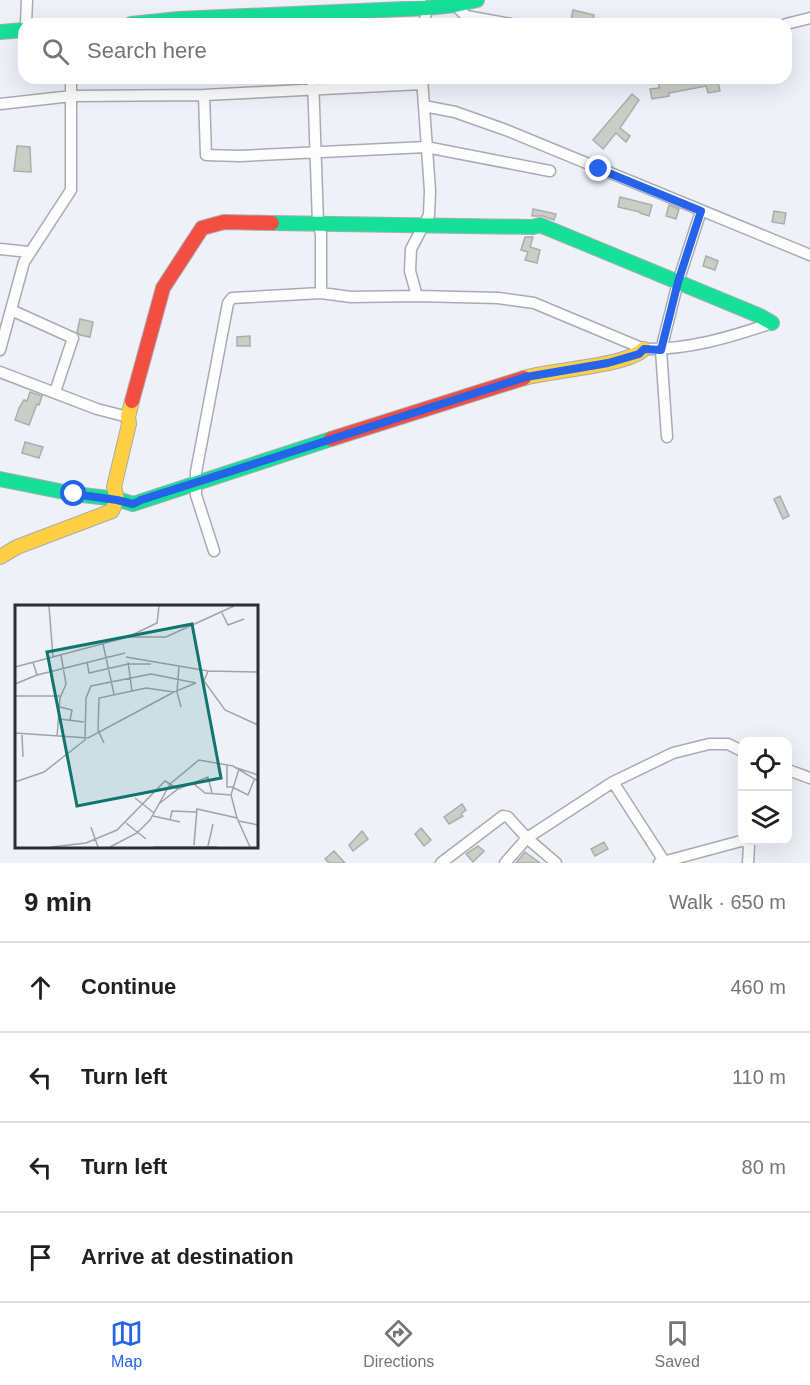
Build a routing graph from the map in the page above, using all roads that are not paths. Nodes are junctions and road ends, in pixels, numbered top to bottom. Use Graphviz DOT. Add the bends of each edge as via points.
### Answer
graph roads {
  1 [pos="27,0"];
  2 [pos="477,0"];
  3 [pos="456,5"];
  4 [pos="426,8"];
  5 [pos="26,18"];
  6 [pos="310,18"];
  7 [pos="425,18"];
  8 [pos="477,18"];
  9 [pos="810,18"];
  10 [pos="792,22"];
  11 [pos="18,30"];
  12 [pos="0,32"];
  13 [pos="71,84"];
  14 [pos="304,84"];
  15 [pos="313,84"];
  16 [pos="422,84"];
  17 [pos="204,95"];
  18 [pos="72,96"];
  19 [pos="0,105"];
  20 [pos="424,106"];
  21 [pos="426,147"];
  22 [pos="314,152"];
  23 [pos="550,171"];
  24 [pos="701,211"];
  25 [pos="318,223"];
  26 [pos="424,226"];
  27 [pos="0,249"];
  28 [pos="29,252"];
  29 [pos="810,255"];
  30 [pos="678,282"];
  31 [pos="321,293"];
  32 [pos="417,296"];
  33 [pos="11,310"];
  34 [pos="772,323"];
  35 [pos="644,349"];
  36 [pos="0,350"];
  37 [pos="661,350"];
  38 [pos="0,372"];
  39 [pos="56,392"];
  40 [pos="128,417"];
  41 [pos="667,437"];
  42 [pos="0,479"];
  43 [pos="197,482"];
  44 [pos="117,500"];
  45 [pos="214,551"];
  46 [pos="0,557"];
  47 [pos="738,749"];
  48 [pos="792,771"];
  49 [pos="810,778"];
  50 [pos="613,782"];
  51 [pos="527,838"];
  52 [pos="661,862"];
  53 [pos="441,863"];
  54 [pos="505,863"];
  55 [pos="556,863"];
  56 [pos="748,863"];
  1 -- 5 [label="street"];
  2 -- 3 [label="street"];
  3 -- 4 [label="street"];
  3 -- 8 [label="street" via="466,16"];
  4 -- 6 [label="street"];
  4 -- 7 [label="street"];
  9 -- 10 [label="street"];
  11 -- 12 [label="street"];
  13 -- 18 [label="street"];
  14 -- 17 [label="street"];
  15 -- 22 [label="street"];
  16 -- 20 [label="street"];
  17 -- 18 [label="street"];
  17 -- 22 [label="street" via="206,154"];
  18 -- 19 [label="street"];
  18 -- 28 [label="street" via="71,190"];
  20 -- 21 [label="street"];
  20 -- 24 [label="street" via="506,130"];
  21 -- 22 [label="street"];
  21 -- 23 [label="street"];
  21 -- 26 [label="street" via="430,191 429,215"];
  22 -- 25 [label="street"];
  24 -- 29 [label="street"];
  24 -- 30 [label="street"];
  25 -- 26 [label="street"];
  25 -- 31 [label="street"];
  25 -- 40 [label="street" via="225,222 202,228 163,288"];
  26 -- 30 [label="street" via="540,225"];
  26 -- 32 [label="street" via="411,249 410,271"];
  27 -- 28 [label="street"];
  28 -- 33 [label="street"];
  30 -- 34 [label="street"];
  30 -- 37 [label="street"];
  31 -- 32 [label="street" via="351,297"];
  31 -- 43 [label="street" via="232,298 228,303"];
  32 -- 35 [label="street" via="534,303"];
  33 -- 36 [label="street"];
  33 -- 39 [label="street" via="74,338"];
  34 -- 37 [label="street" via="726,338"];
  35 -- 37 [label="street"];
  35 -- 43 [label="street" via="608,363 526,377"];
  37 -- 41 [label="street"];
  38 -- 39 [label="street"];
  39 -- 40 [label="street"];
  40 -- 44 [label="street" via="114,487"];
  42 -- 44 [label="street"];
  43 -- 44 [label="street" via="133,504"];
  43 -- 45 [label="street" via="196,495"];
  44 -- 46 [label="street" via="112,511"];
  47 -- 50 [label="street" via="728,744 673,753"];
  48 -- 49 [label="street"];
  50 -- 51 [label="street"];
  50 -- 52 [label="street"];
  51 -- 53 [label="street" via="503,816"];
  51 -- 54 [label="street"];
  51 -- 55 [label="street"];
  52 -- 56 [label="street" via="746,841"];
}
